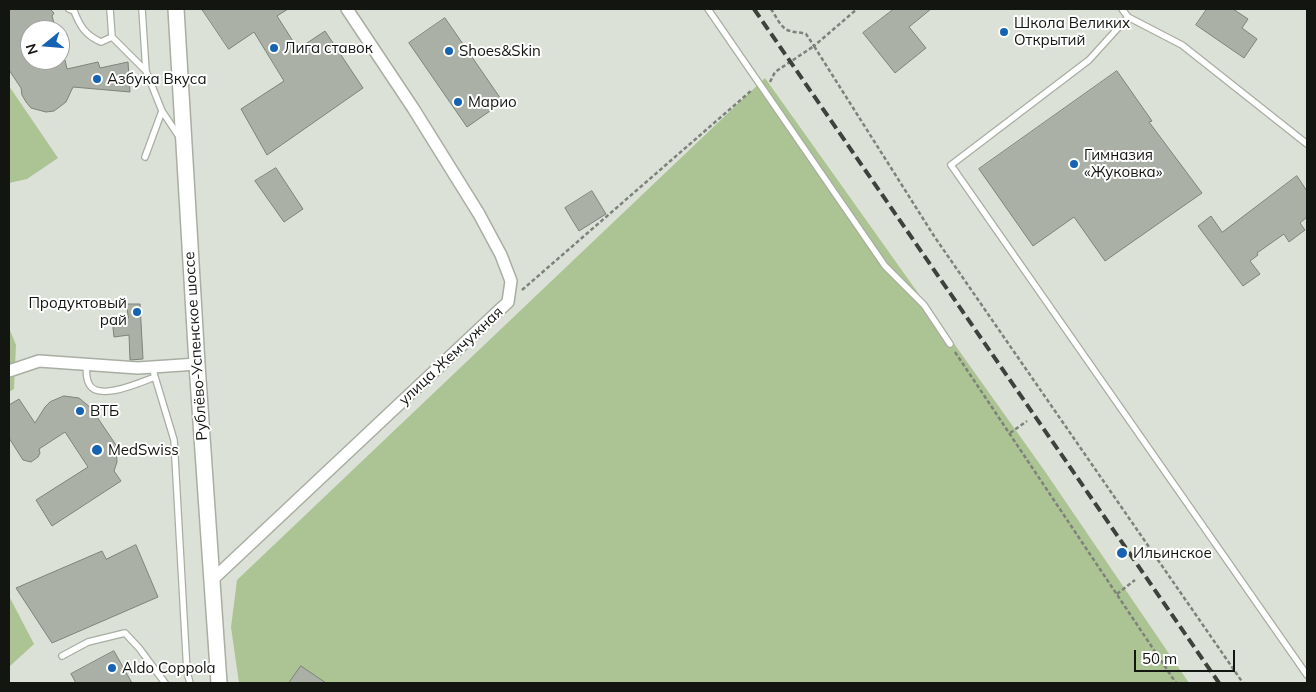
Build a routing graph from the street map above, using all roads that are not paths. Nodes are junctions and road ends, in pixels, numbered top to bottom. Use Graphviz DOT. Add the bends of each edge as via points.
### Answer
graph roads {
  1 [pos="110,9"];
  2 [pos="142,9"];
  3 [pos="176,9"];
  4 [pos="346,9"];
  5 [pos="708,9"];
  6 [pos="1122,9"];
  7 [pos="72,10"];
  8 [pos="1128,17"];
  9 [pos="112,37"];
  10 [pos="146,71"];
  11 [pos="162,111"];
  12 [pos="184,144"];
  13 [pos="1307,144"];
  14 [pos="145,157"];
  15 [pos="950,344"];
  16 [pos="87,364"];
  17 [pos="197,364"];
  18 [pos="9,371"];
  19 [pos="154,372"];
  20 [pos="212,581"];
  21 [pos="62,656"];
  22 [pos="1307,674"];
  23 [pos="165,683"];
  24 [pos="190,683"];
  25 [pos="219,683"];
  1 -- 9 [label="lane"];
  2 -- 10 [label="lane"];
  3 -- 12 [label="main road, Рублёво-Успенское шоссе"];
  4 -- 20 [label="street, улица Жемчужная" via="479,214 511,281 508,302"];
  5 -- 15 [label="lane" via="885,266 924,305"];
  6 -- 8 [label="lane"];
  7 -- 9 [label="lane" via="81,28 92,38 101,42"];
  8 -- 13 [label="lane" via="1182,45"];
  8 -- 22 [label="lane" via="1089,60 951,165"];
  9 -- 10 [label="lane"];
  10 -- 11 [label="lane"];
  11 -- 12 [label="lane"];
  11 -- 14 [label="lane"];
  12 -- 17 [label="main road, Рублёво-Успенское шоссе"];
  16 -- 18 [label="street" via="39,361"];
  16 -- 19 [label="street"];
  16 -- 19 [label="lane" via="89,384 98,392 114,391"];
  17 -- 19 [label="street"];
  17 -- 20 [label="main road, Рублёво-Успенское шоссе"];
  19 -- 24 [label="lane" via="174,440"];
  20 -- 25 [label="main road, Рублёво-Успенское шоссе"];
  21 -- 23 [label="lane" via="88,642 125,632"];
}
